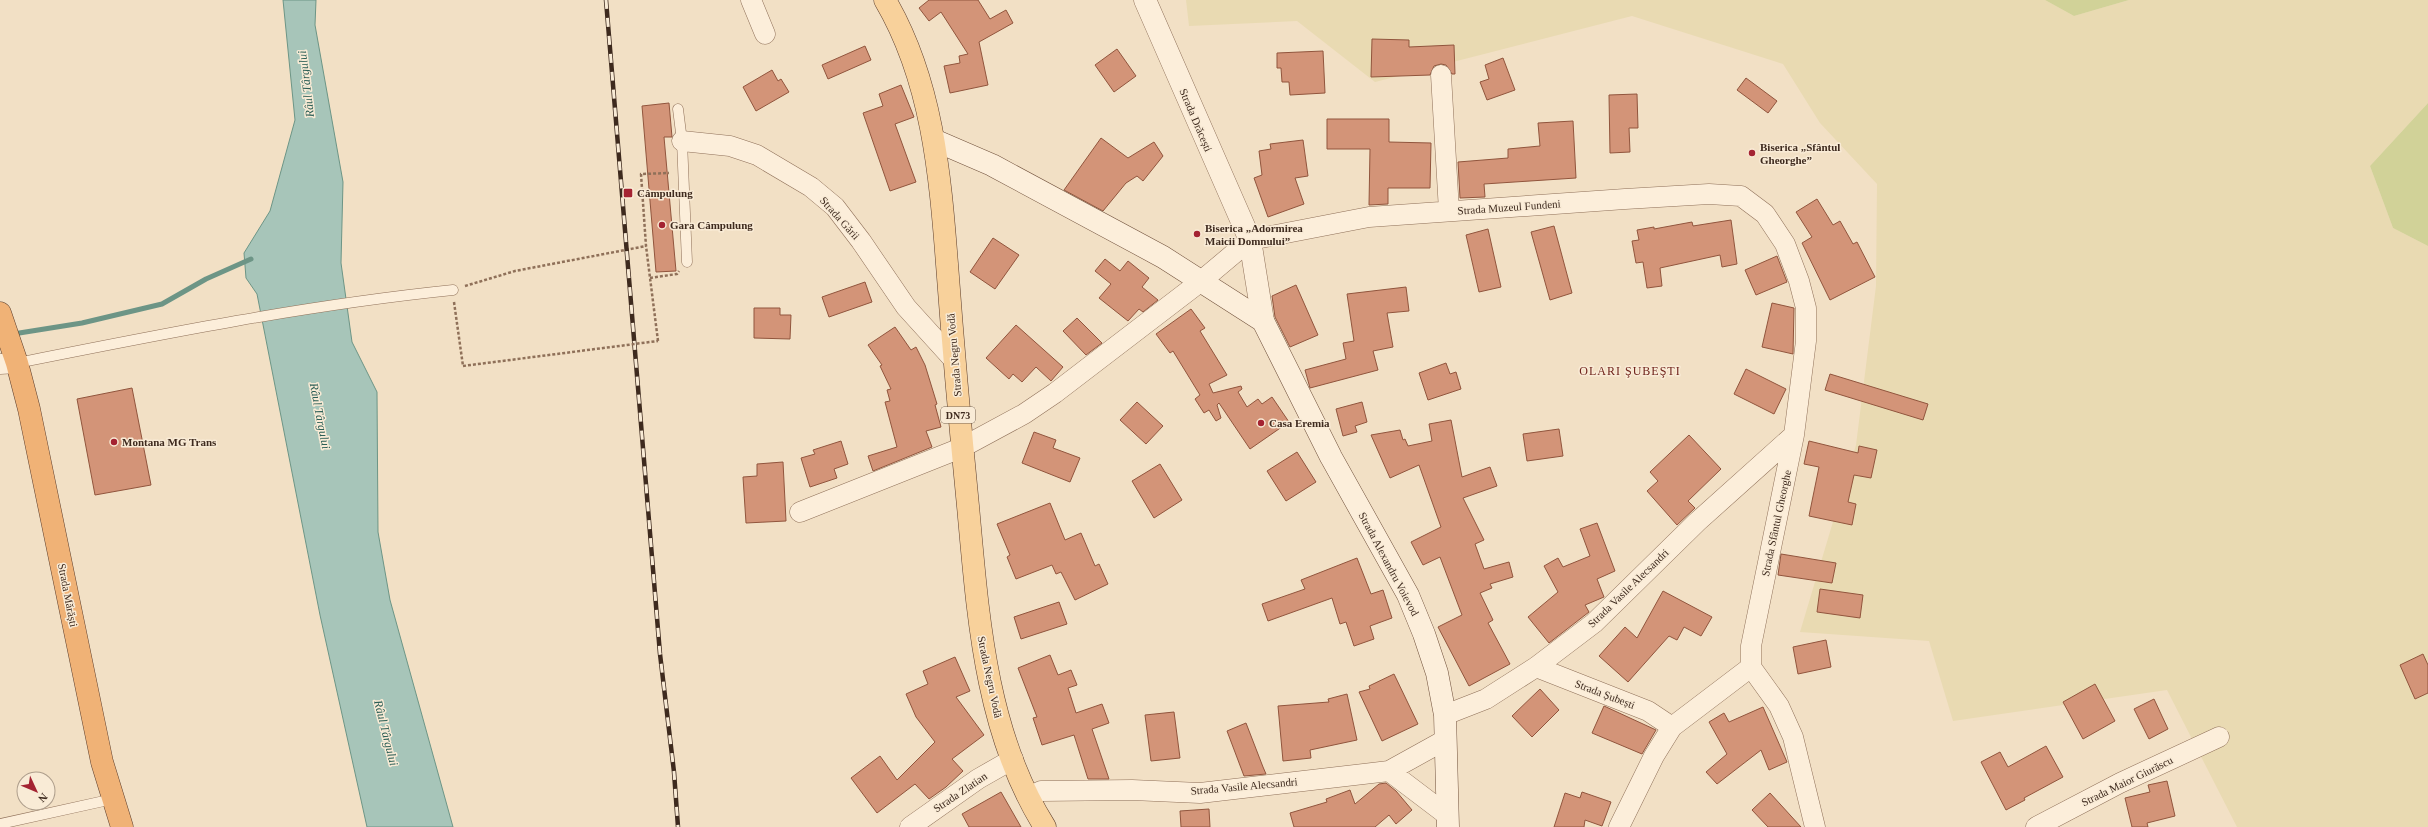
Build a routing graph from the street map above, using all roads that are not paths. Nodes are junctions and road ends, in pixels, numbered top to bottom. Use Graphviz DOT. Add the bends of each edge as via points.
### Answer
graph roads {
  1 [pos="752,0"];
  2 [pos="885,0"];
  3 [pos="1145,0"];
  4 [pos="765,34"];
  5 [pos="1441,76"];
  6 [pos="678,109"];
  7 [pos="934,140"];
  8 [pos="682,141"];
  9 [pos="1449,212"];
  10 [pos="1765,214"];
  11 [pos="1250,240"];
  12 [pos="687,262"];
  13 [pos="1200,282"];
  14 [pos="453,290"];
  15 [pos="1,316"];
  16 [pos="1263,320"];
  17 [pos="10,358"];
  18 [pos="954,360"];
  19 [pos="1794,435"];
  20 [pos="961,448"];
  21 [pos="800,512"];
  22 [pos="1536,667"];
  23 [pos="1751,667"];
  24 [pos="1445,715"];
  25 [pos="1672,727"];
  26 [pos="2219,737"];
  27 [pos="1445,740"];
  28 [pos="1013,759"];
  29 [pos="1389,771"];
  30 [pos="1028,797"];
  31 [pos="113,799"];
  32 [pos="1448,821"];
  33 [pos="0,824"];
  34 [pos="122,827"];
  35 [pos="910,827"];
  36 [pos="1045,827"];
  37 [pos="1619,827"];
  38 [pos="1815,827"];
  39 [pos="2036,827"];
  1 -- 4 [label="street"];
  2 -- 7 [label="main road, Strada Negru Vodă / DN73" via="907,47 928,110"];
  3 -- 11 [label="main road, Strada Drăcești"];
  5 -- 9 [label="street"];
  6 -- 8 [label="lane"];
  7 -- 13 [label="main road" via="999,169 1163,257"];
  7 -- 18 [label="main road, Strada Negru Vodă / DN73" via="941,188"];
  8 -- 12 [label="lane"];
  8 -- 18 [label="street, Strada Gării" via="730,146 757,155 811,187 834,207 861,241 906,307"];
  9 -- 10 [label="street, Strada Muzeul Fundeni" via="1709,194 1741,196"];
  9 -- 11 [label="street, Strada Muzeul Fundeni" via="1369,217"];
  10 -- 19 [label="street, Strada Sfântul Gheorghe" via="1785,244 1800,281 1806,308 1806,341"];
  11 -- 13 [label="street"];
  11 -- 16 [label="main road, Strada Drăcești"];
  13 -- 16 [label="main road"];
  13 -- 20 [label="street" via="1055,393 1024,414"];
  14 -- 17 [label="lane" via="240,319"];
  15 -- 17 [label="highway, Strada Mărăști"];
  16 -- 24 [label="main road, Strada Alexandru Voievod" via="1331,457 1408,595 1438,673"];
  17 -- 31 [label="highway, Strada Mărăști" via="29,409 102,762"];
  18 -- 20 [label="main road, Strada Negru Vodă / DN73"];
  19 -- 22 [label="street, Strada Vasile Alecsandri" via="1692,527 1594,623"];
  19 -- 23 [label="street, Strada Sfântul Gheorghe" via="1751,646"];
  20 -- 21 [label="street"];
  20 -- 28 [label="main road, Strada Negru Vodă / DN73" via="981,635 995,709"];
  22 -- 24 [label="street, Strada Vasile Alecsandri" via="1486,698"];
  22 -- 25 [label="street, Strada Șubești" via="1648,711"];
  23 -- 25 [label="street"];
  23 -- 38 [label="street" via="1779,706 1792,737"];
  24 -- 27 [label="main road, Strada Alexandru Voievod"];
  25 -- 37 [label="street" via="1654,756"];
  26 -- 39 [label="street, Strada Maior Giurăscu" via="2120,782"];
  27 -- 29 [label="street, Strada Vasile Alecsandri"];
  27 -- 32 [label="main road, Strada Alexandru Voievod"];
  28 -- 30 [label="main road, Strada Negru Vodă / DN73"];
  28 -- 35 [label="street, Strada Zlatian" via="978,779"];
  29 -- 30 [label="street, Strada Vasile Alecsandri" via="1200,793 1132,790 1041,792"];
  29 -- 32 [label="street"];
  30 -- 36 [label="main road, Strada Negru Vodă / DN73"];
  31 -- 33 [label="lane"];
  31 -- 34 [label="highway, Strada Mărăști"];
}
